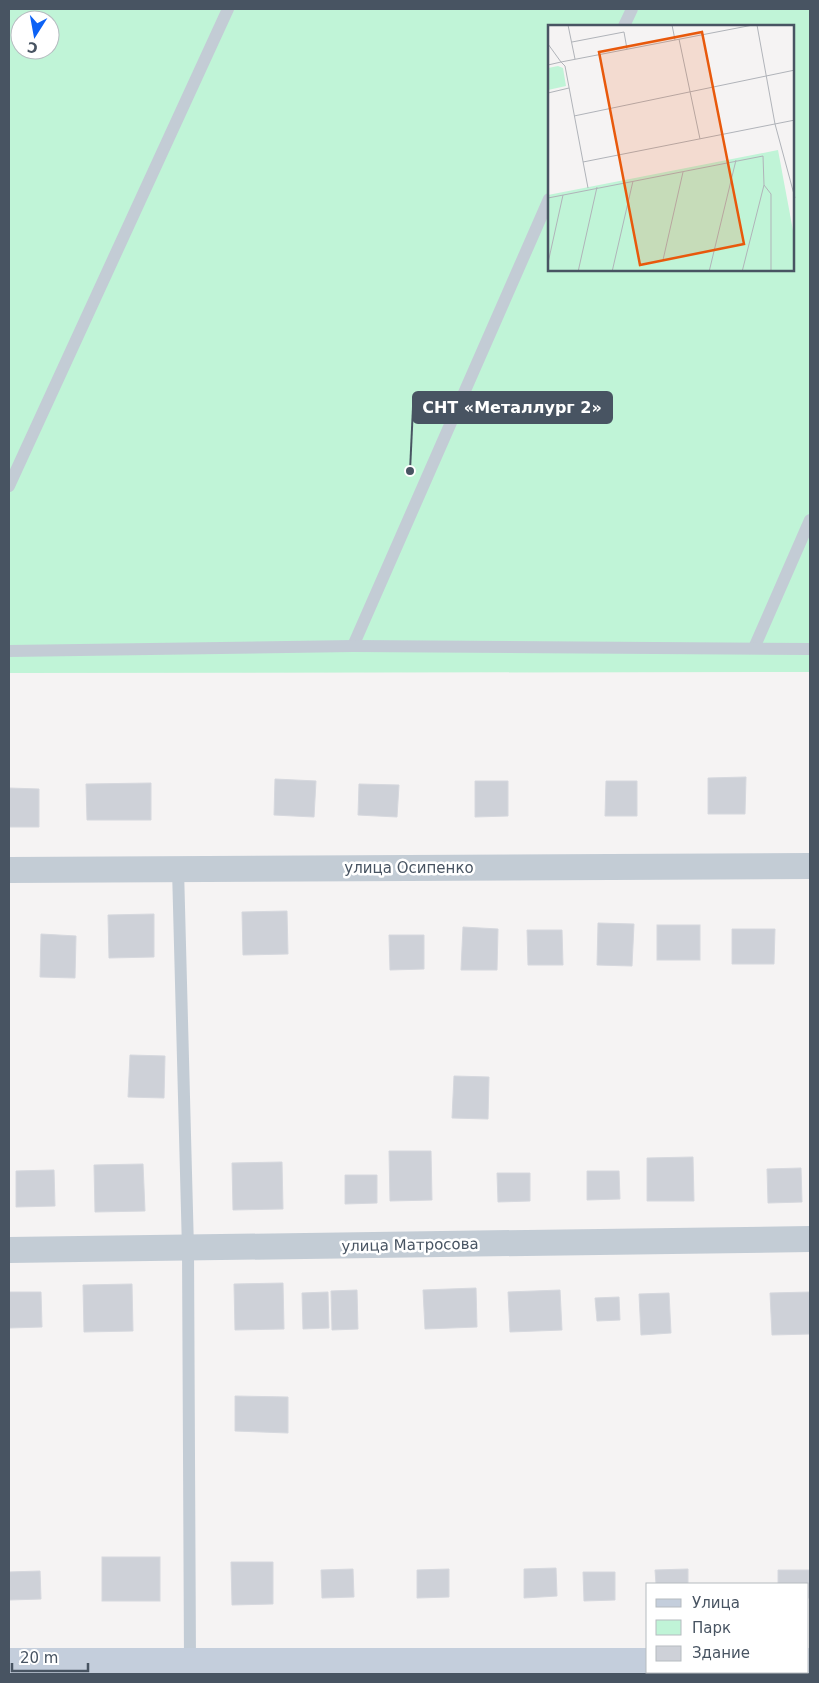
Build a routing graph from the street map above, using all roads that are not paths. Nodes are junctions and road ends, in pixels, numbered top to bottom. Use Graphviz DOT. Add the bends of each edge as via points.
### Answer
graph roads {
  1 [pos="228,9"];
  2 [pos="632,9"];
  3 [pos="624,25"];
  4 [pos="548,201"];
  5 [pos="9,486"];
  6 [pos="810,520"];
  7 [pos="353,646"];
  8 [pos="754,648"];
  9 [pos="810,649"];
  10 [pos="9,651"];
  11 [pos="810,866"];
  12 [pos="178,869"];
  13 [pos="9,870"];
  14 [pos="810,1239"];
  15 [pos="188,1249"];
  16 [pos="9,1250"];
  17 [pos="9,1662"];
  18 [pos="190,1662"];
  19 [pos="646,1662"];
  20 [pos="218,1668"];
  21 [pos="602,1668"];
  1 -- 5 [label="lane"];
  2 -- 3 [label="lane"];
  4 -- 7 [label="lane"];
  6 -- 8 [label="lane"];
  7 -- 8 [label="lane"];
  7 -- 10 [label="lane"];
  8 -- 9 [label="lane"];
  11 -- 12 [label="street, улица Осипенко"];
  12 -- 13 [label="street, улица Осипенко"];
  12 -- 15 [label="lane"];
  14 -- 15 [label="street, улица Матросова"];
  15 -- 16 [label="street, улица Матросова"];
  15 -- 18 [label="lane"];
  17 -- 18 [label="main road"];
  18 -- 20 [label="main road"];
  19 -- 21 [label="main road"];
  20 -- 21 [label="main road"];
}
